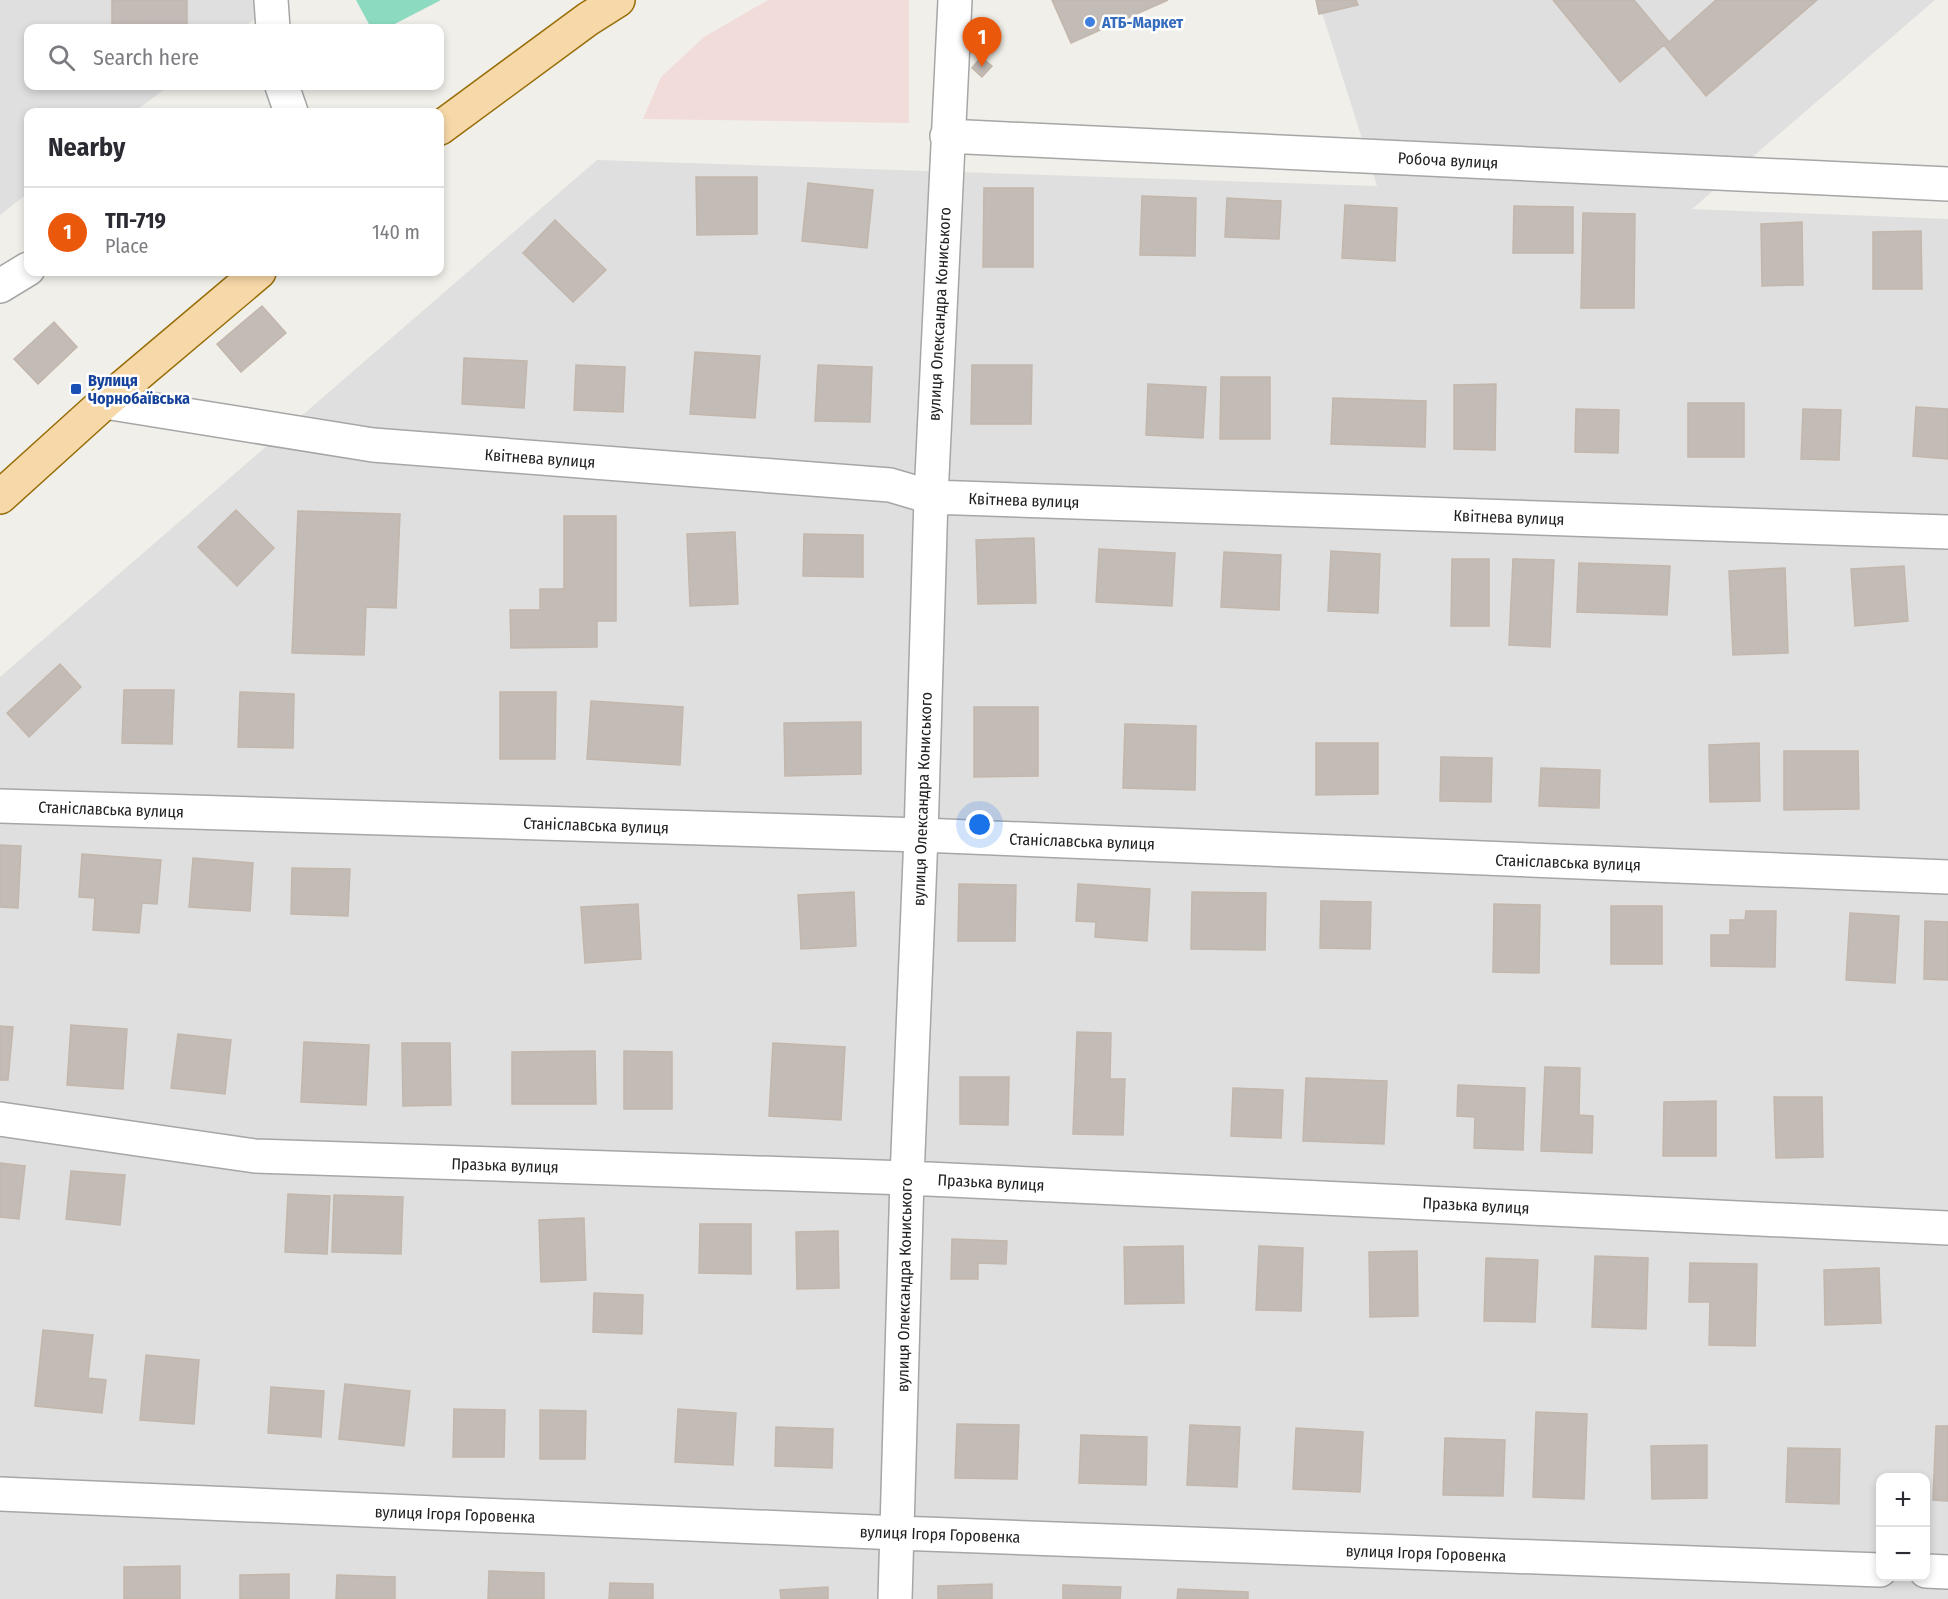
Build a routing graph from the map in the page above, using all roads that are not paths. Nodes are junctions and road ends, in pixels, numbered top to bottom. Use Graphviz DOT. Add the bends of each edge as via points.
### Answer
graph roads {
  1 [pos="271,0"];
  2 [pos="618,0"];
  3 [pos="955,0"];
  4 [pos="273,24"];
  5 [pos="283,90"];
  6 [pos="290,108"];
  7 [pos="444,125"];
  8 [pos="947,136"];
  9 [pos="1948,184"];
  10 [pos="24,271"];
  11 [pos="254,276"];
  12 [pos="0,286"];
  13 [pos="105,402"];
  14 [pos="0,497"];
  15 [pos="931,497"];
  16 [pos="1948,532"];
  17 [pos="0,806"];
  18 [pos="921,835"];
  19 [pos="1948,878"];
  20 [pos="0,1119"];
  21 [pos="907,1178"];
  22 [pos="1948,1228"];
  23 [pos="0,1494"];
  24 [pos="898,1533"];
  25 [pos="1876,1569"];
  26 [pos="1930,1571"];
  27 [pos="1948,1572"];
  28 [pos="895,1599"];
  1 -- 4 [label="street"];
  2 -- 7 [label="main road"];
  3 -- 8 [label="street, вулиця Олександра Кониського"];
  5 -- 6 [label="street"];
  8 -- 9 [label="street, Робоча вулиця"];
  8 -- 15 [label="street, вулиця Олександра Кониського"];
  10 -- 12 [label="street"];
  11 -- 13 [label="main road"];
  13 -- 14 [label="main road"];
  13 -- 15 [label="street, Квітнева вулиця" via="373,445 890,485"];
  15 -- 16 [label="street, Квітнева вулиця"];
  15 -- 18 [label="street, вулиця Олександра Кониського"];
  17 -- 18 [label="street, Станіславська вулиця"];
  18 -- 19 [label="street, Станіславська вулиця"];
  18 -- 21 [label="street, вулиця Олександра Кониського"];
  20 -- 21 [label="street, Празька вулиця" via="255,1156"];
  21 -- 22 [label="street, Празька вулиця"];
  21 -- 24 [label="street, вулиця Олександра Кониського"];
  23 -- 24 [label="street, вулиця Ігоря Горовенка"];
  24 -- 25 [label="street, вулиця Ігоря Горовенка"];
  24 -- 28 [label="street, вулиця Олександра Кониського"];
  26 -- 27 [label="street"];
}
